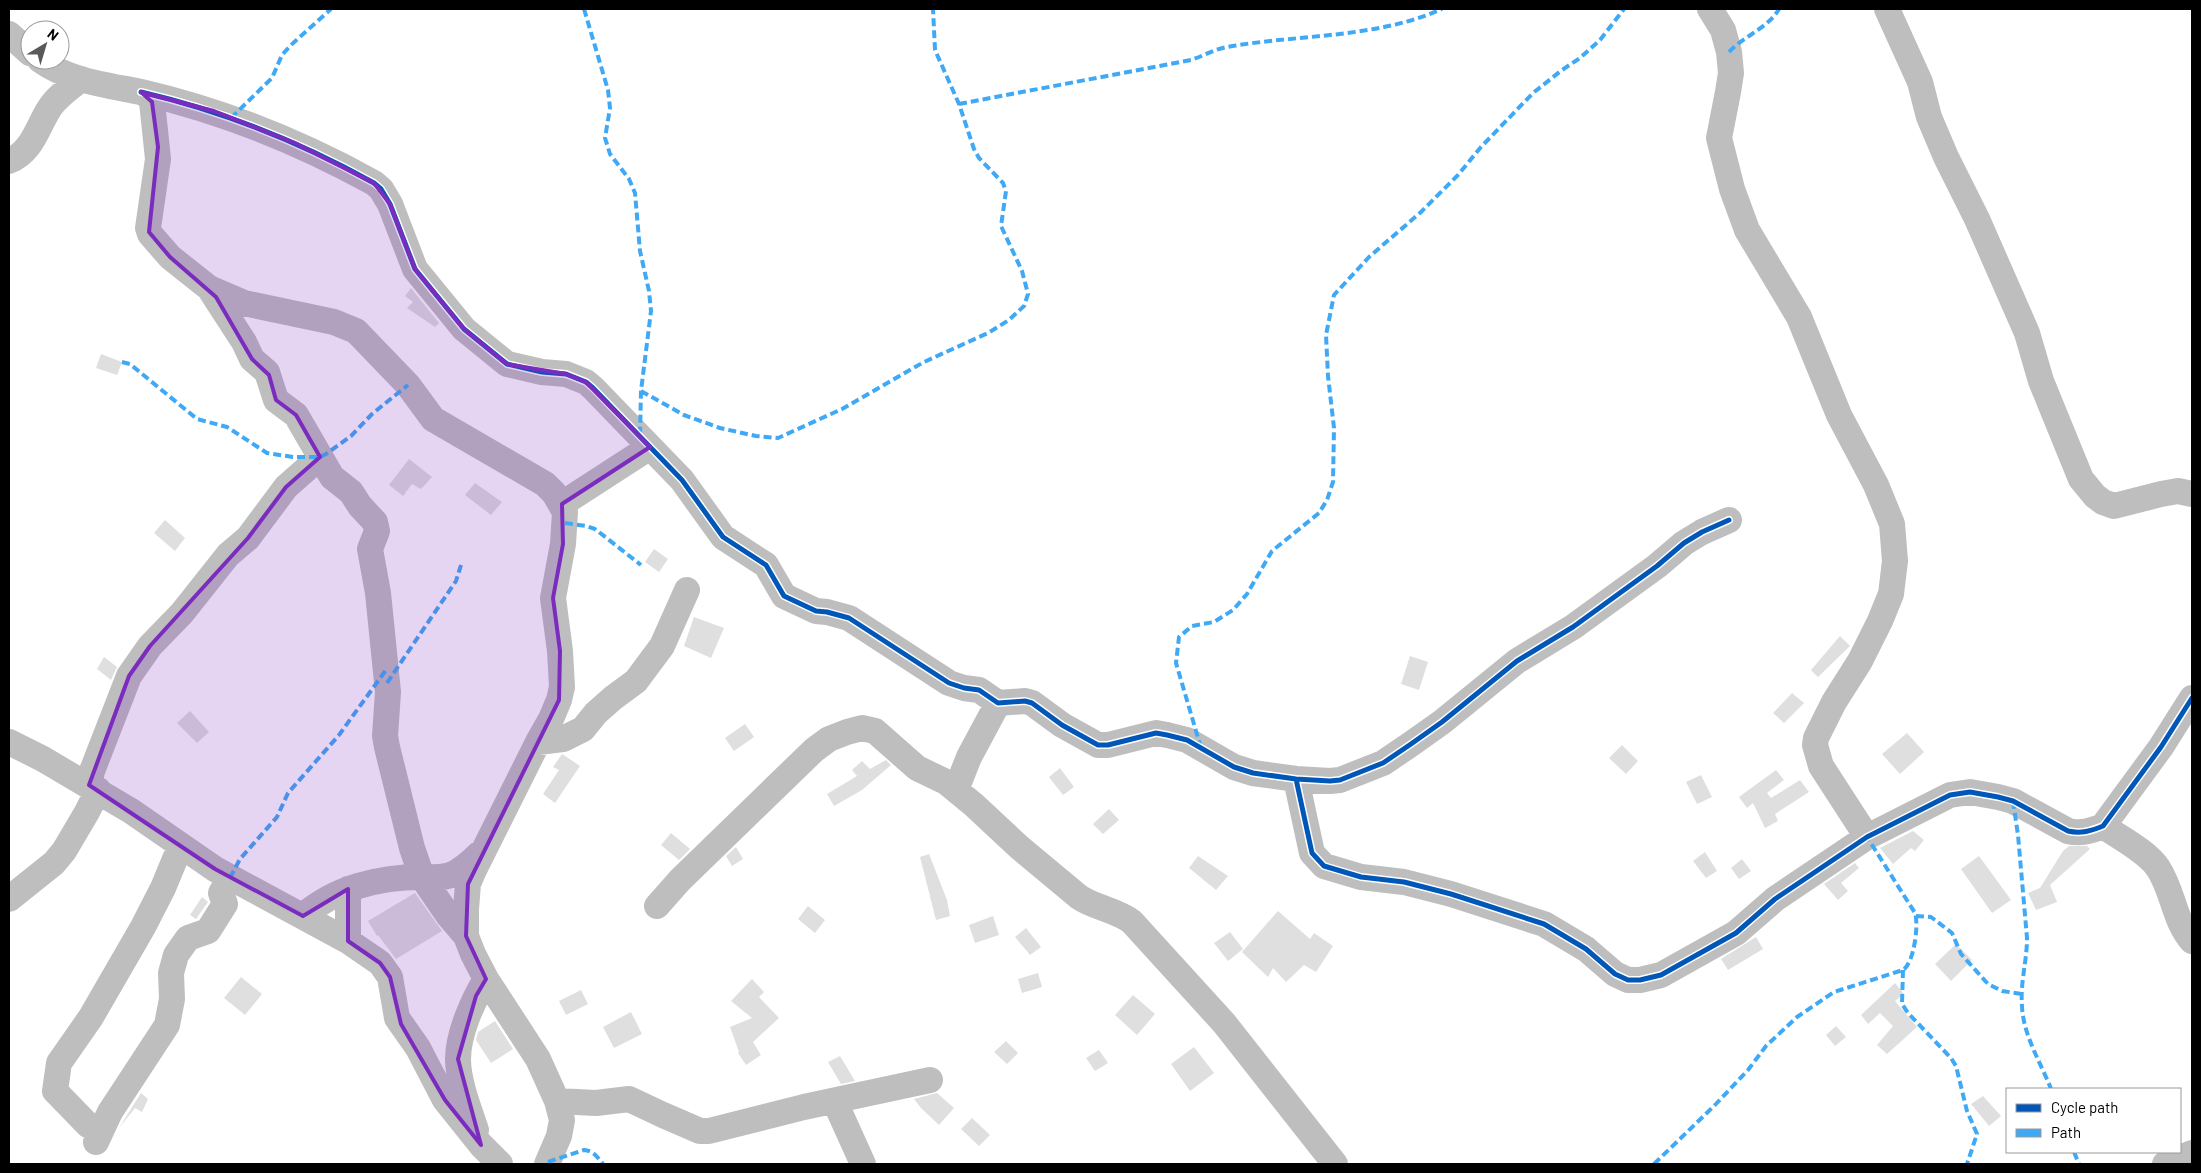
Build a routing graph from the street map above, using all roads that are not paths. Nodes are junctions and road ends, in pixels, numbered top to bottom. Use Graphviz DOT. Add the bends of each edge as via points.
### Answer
graph roads {
  1 [pos="1710,9"];
  2 [pos="1887,9"];
  3 [pos="9,34"];
  4 [pos="20,44"];
  5 [pos="59,70"];
  6 [pos="81,79"];
  7 [pos="141,92"];
  8 [pos="9,161"];
  9 [pos="209,288"];
  10 [pos="650,447"];
  11 [pos="320,457"];
  12 [pos="2192,494"];
  13 [pos="562,504"];
  14 [pos="1729,520"];
  15 [pos="687,590"];
  16 [pos="2192,698"];
  17 [pos="998,703"];
  18 [pos="9,742"];
  19 [pos="538,742"];
  20 [pos="1296,780"];
  21 [pos="93,788"];
  22 [pos="956,790"];
  23 [pos="2103,826"];
  24 [pos="1866,836"];
  25 [pos="180,847"];
  26 [pos="482,852"];
  27 [pos="422,877"];
  28 [pos="230,878"];
  29 [pos="348,889"];
  30 [pos="9,899"];
  31 [pos="657,906"];
  32 [pos="303,916"];
  33 [pos="466,936"];
  34 [pos="348,941"];
  35 [pos="2192,941"];
  36 [pos="486,979"];
  37 [pos="930,1080"];
  38 [pos="556,1101"];
  39 [pos="834,1102"];
  40 [pos="481,1145"];
  41 [pos="2192,1152"];
  42 [pos="500,1164"];
  43 [pos="547,1164"];
  44 [pos="863,1164"];
  45 [pos="1335,1164"];
  46 [pos="2165,1164"];
  1 -- 24 [label="street" via="1723,30 1730,52 1731,73 1719,138 1732,189 1747,230 1799,317 1839,415 1876,485 1892,524 1895,561 1891,594 1815,745 1821,766"];
  2 -- 12 [label="street" via="1920,82 1929,117 1946,157 2027,333 2041,380 2081,479 2095,496 2114,506 2178,491"];
  3 -- 4 [label="street"];
  5 -- 6 [label="street"];
  6 -- 7 [label="street"];
  6 -- 8 [label="street" via="50,108 24,151"];
  7 -- 9 [label="street" via="152,102 158,147 149,232 170,257"];
  7 -- 10 [label="street" via="214,112 295,143 374,182 390,204 415,269 464,329 507,364 566,374 586,382"];
  9 -- 11 [label="street" via="252,359 269,375 276,400 294,413"];
  9 -- 13 [label="street" via="244,303 334,322 356,331 408,385 433,419 545,484"];
  10 -- 13 [label="street"];
  10 -- 17 [label="street" via="682,480 723,537 766,566 784,596 816,611 849,618 949,683 980,690"];
  11 -- 21 [label="street" via="286,488 248,538 228,555 182,613 150,646 129,676 92,771"];
  11 -- 27 [label="street" via="332,478 355,496 377,526 370,549 388,692 386,736 412,848"];
  13 -- 19 [label="street" via="565,523 553,609 562,687 551,719"];
  14 -- 20 [label="street" via="1702,532 1573,627 1517,660 1442,722 1382,763 1340,780"];
  15 -- 19 [label="street" via="662,646 636,681 596,713 583,729 562,739"];
  16 -- 23 [label="street" via="2161,747"];
  17 -- 20 [label="street" via="1032,703 1062,726 1098,745 1108,746 1156,733 1187,740 1234,767"];
  17 -- 22 [label="street" via="969,757"];
  18 -- 21 [label="street"];
  19 -- 26 [label="street"];
  20 -- 24 [label="street" via="1312,853 1324,866 1361,877 1404,882 1451,894 1544,924 1628,980 1661,975 1736,933 1775,899"];
  21 -- 25 [label="street" via="131,810"];
  21 -- 30 [label="street" via="64,851"];
  22 -- 31 [label="street" via="917,768 875,731 862,728 847,732 829,739 798,763"];
  22 -- 45 [label="street" via="1018,847 1087,902 1132,922 1224,1023"];
  23 -- 24 [label="street" via="2089,832 2068,831 2013,802 1970,792 1950,795"];
  23 -- 35 [label="street" via="2158,867 2183,929"];
  25 -- 28 [label="street"];
  25 -- 28 [label="street" via="143,927 91,1017 59,1063 55,1092 92,1133 110,1112 167,1025 172,999 171,973 176,955 188,938 208,931 225,904 221,893"];
  26 -- 27 [label="street" via="454,874"];
  26 -- 33 [label="street" via="468,884"];
  27 -- 29 [label="street" via="383,880"];
  27 -- 33 [label="street"];
  28 -- 32 [label="street"];
  29 -- 32 [label="street" via="328,898"];
  29 -- 34 [label="street"];
  32 -- 34 [label="street"];
  33 -- 36 [label="street"];
  34 -- 40 [label="street" via="380,963 390,977 401,1024 418,1048 445,1100"];
  36 -- 38 [label="street" via="538,1059"];
  36 -- 40 [label="street" via="476,996 458,1059 464,1093"];
  37 -- 39 [label="street"];
  38 -- 39 [label="street" via="596,1103 630,1098 700,1131"];
  38 -- 43 [label="street" via="562,1120"];
  39 -- 44 [label="street"];
  40 -- 42 [label="street"];
  41 -- 46 [label="street"];
}
